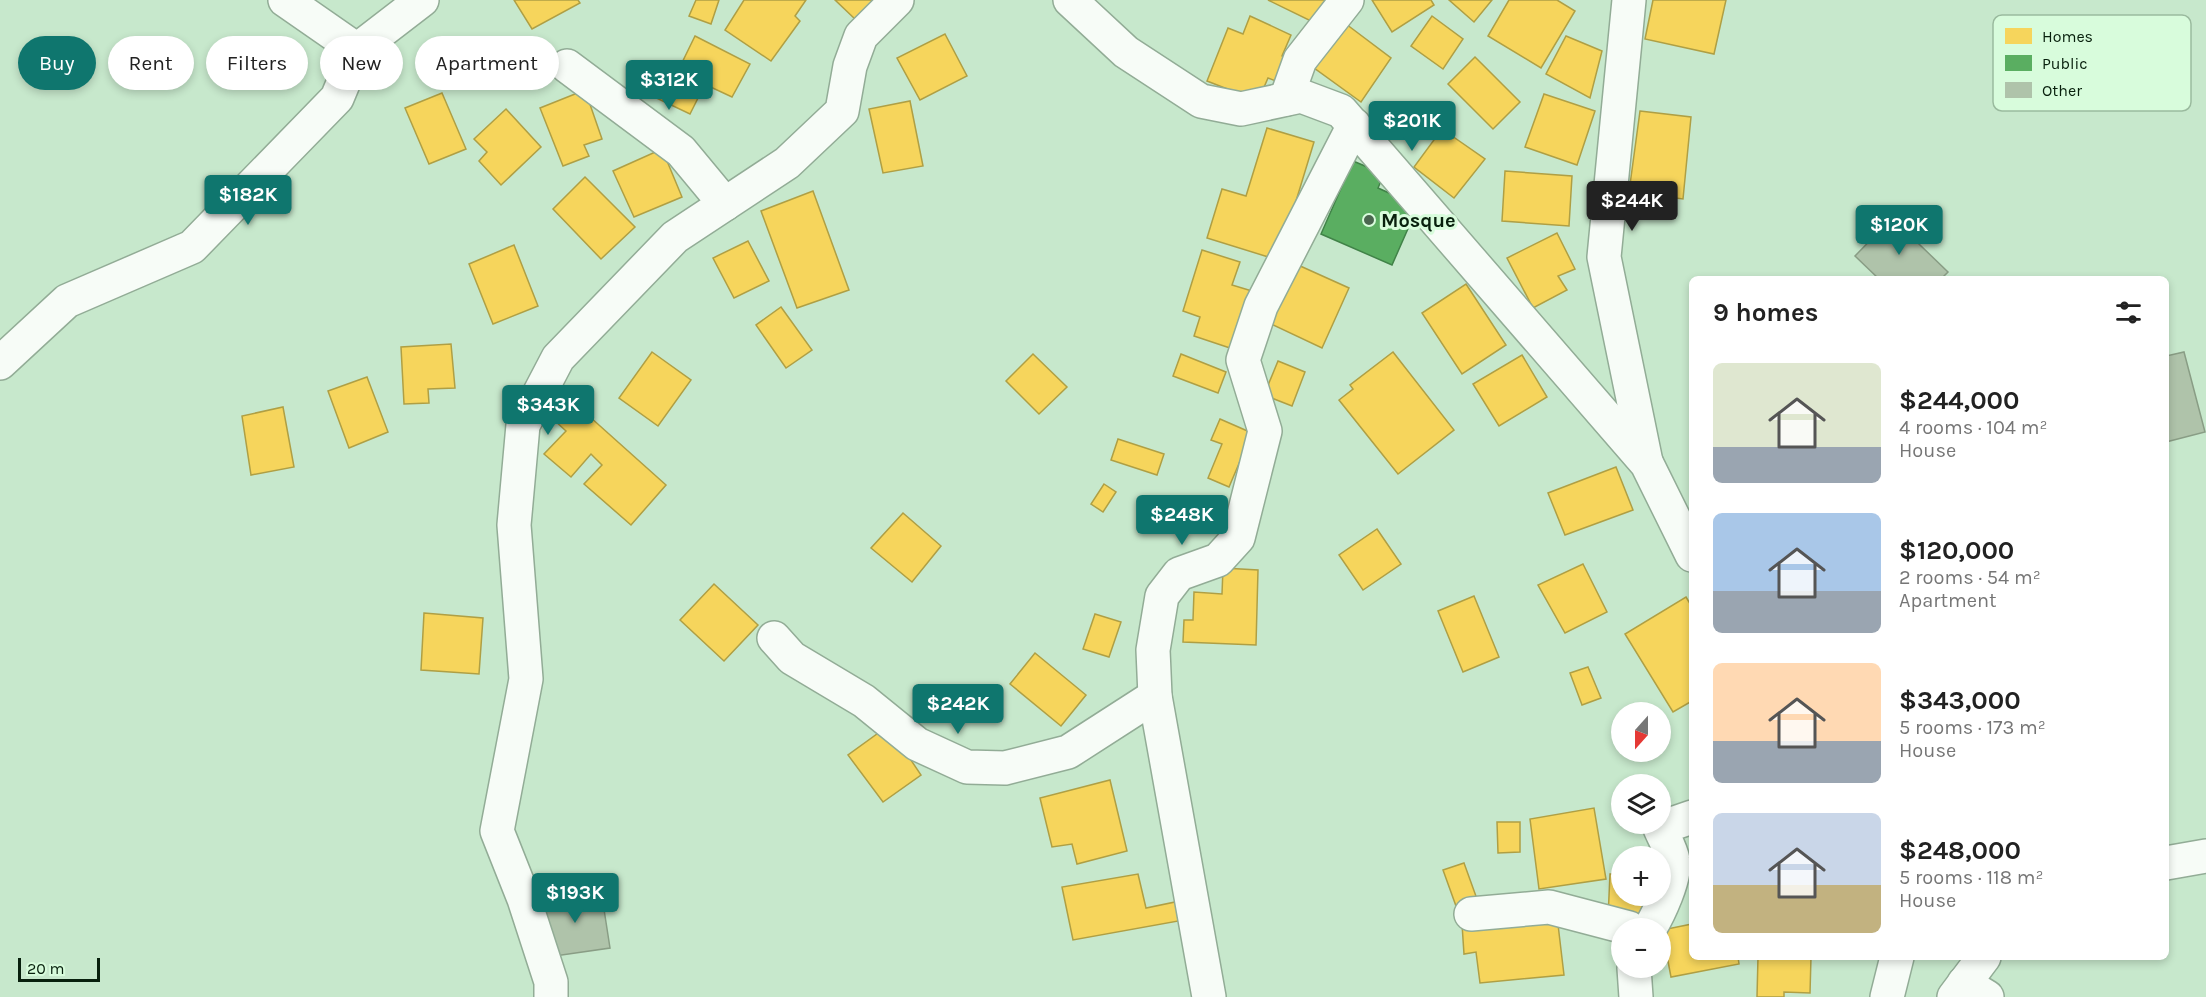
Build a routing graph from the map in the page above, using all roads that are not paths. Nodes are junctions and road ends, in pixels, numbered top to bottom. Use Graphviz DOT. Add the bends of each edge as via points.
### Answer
graph roads {
  1 [pos="285,0"];
  2 [pos="422,0"];
  3 [pos="897,0"];
  4 [pos="1070,0"];
  5 [pos="1347,0"];
  6 [pos="1629,0"];
  7 [pos="337,36"];
  8 [pos="375,36"];
  9 [pos="567,66"];
  10 [pos="340,90"];
  11 [pos="1286,99"];
  12 [pos="1354,125"];
  13 [pos="725,204"];
  14 [pos="0,363"];
  15 [pos="1647,464"];
  16 [pos="1689,549"];
  17 [pos="774,638"];
  18 [pos="1155,696"];
  19 [pos="1689,818"];
  20 [pos="2206,856"];
  21 [pos="2169,863"];
  22 [pos="1471,914"];
  23 [pos="1656,918"];
  24 [pos="1611,923"];
  25 [pos="1896,960"];
  26 [pos="1983,960"];
  27 [pos="1635,978"];
  28 [pos="1968,992"];
  29 [pos="551,997"];
  30 [pos="1209,997"];
  31 [pos="1636,997"];
  32 [pos="1887,997"];
  1 -- 7 [label="street"];
  2 -- 8 [label="street"];
  3 -- 13 [label="street" via="861,36 850,66 842,111 787,163"];
  4 -- 11 [label="street" via="1126,52 1202,100 1241,110"];
  5 -- 11 [label="street" via="1300,60"];
  6 -- 15 [label="street" via="1604,257"];
  9 -- 13 [label="street" via="681,152"];
  10 -- 14 [label="street" via="337,98 192,247 66,301"];
  11 -- 12 [label="street" via="1301,96 1341,111"];
  12 -- 15 [label="street"];
  12 -- 18 [label="street" via="1261,306 1243,360 1265,431 1238,538 1218,560 1179,574 1162,596 1153,650"];
  13 -- 29 [label="street" via="675,237 558,358 523,425 514,525 526,679 497,831 551,982"];
  15 -- 16 [label="street"];
  17 -- 18 [label="street" via="792,658 864,701 917,744 967,767 1005,768 1068,752"];
  18 -- 30 [label="street"];
  19 -- 23 [label="street" via="1660,828 1674,862"];
  20 -- 21 [label="street"];
  22 -- 24 [label="street" via="1550,908"];
  25 -- 32 [label="street"];
  26 -- 28 [label="street"];
  27 -- 31 [label="street"];
}
